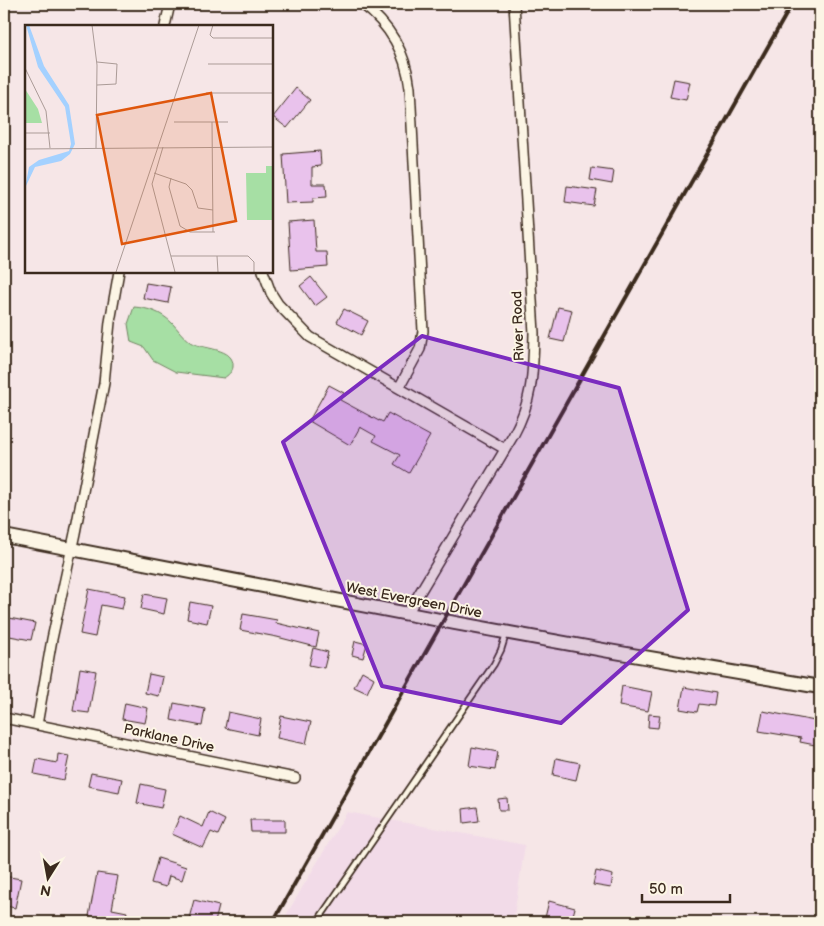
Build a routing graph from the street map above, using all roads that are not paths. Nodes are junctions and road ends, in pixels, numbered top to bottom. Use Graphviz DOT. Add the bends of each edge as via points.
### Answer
graph roads {
  1 [pos="170,4"];
  2 [pos="362,4"];
  3 [pos="514,4"];
  4 [pos="165,25"];
  5 [pos="118,272"];
  6 [pos="263,272"];
  7 [pos="399,388"];
  8 [pos="505,449"];
  9 [pos="4,536"];
  10 [pos="72,549"];
  11 [pos="407,614"];
  12 [pos="506,633"];
  13 [pos="820,687"];
  14 [pos="4,718"];
  15 [pos="37,725"];
  16 [pos="296,778"];
  17 [pos="317,922"];
  1 -- 4 [label="street"];
  2 -- 7 [label="street" via="381,20 397,41 410,88 423,331 420,349"];
  3 -- 8 [label="street, River Road" via="534,333 529,400"];
  5 -- 10 [label="street" via="104,383"];
  6 -- 7 [label="street" via="278,304 302,330"];
  7 -- 8 [label="street"];
  8 -- 11 [label="street, River Road"];
  9 -- 10 [label="street, West Evergreen Drive"];
  10 -- 11 [label="street, West Evergreen Drive"];
  10 -- 15 [label="street"];
  11 -- 12 [label="street, West Evergreen Drive"];
  12 -- 13 [label="street, West Evergreen Drive"];
  12 -- 17 [label="lane" via="494,664"];
  14 -- 15 [label="street, Parklane Drive"];
  15 -- 16 [label="street, Parklane Drive"];
}
